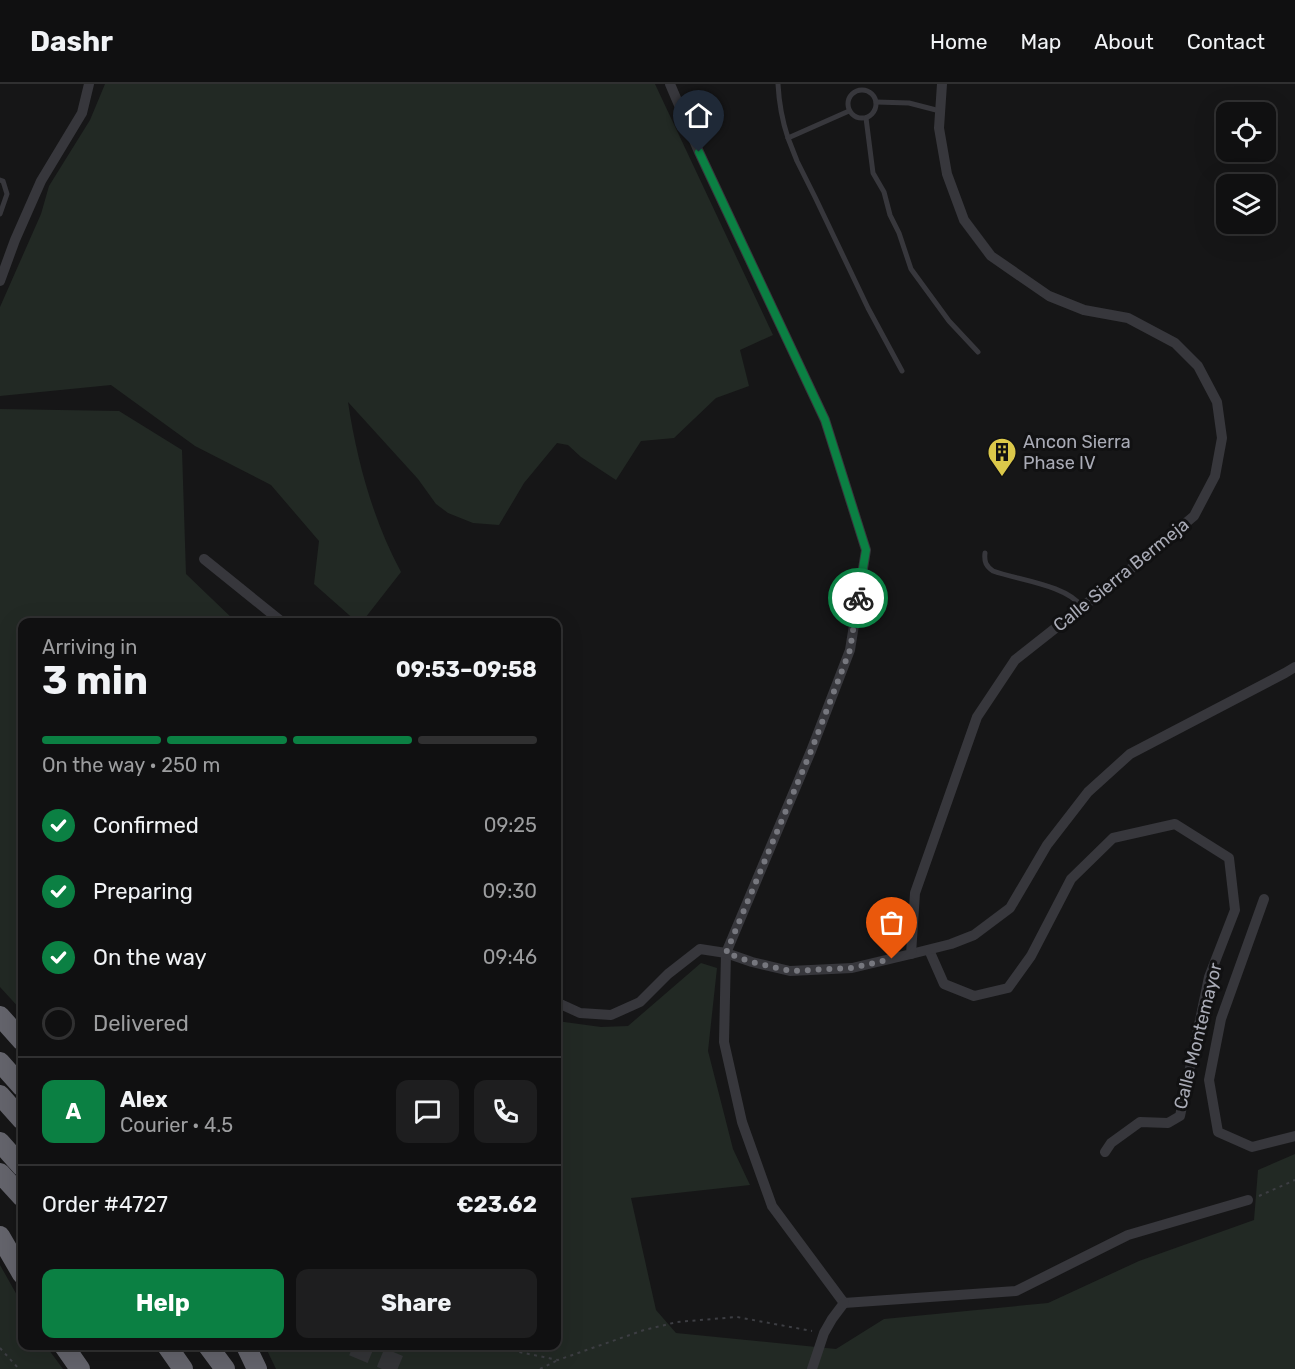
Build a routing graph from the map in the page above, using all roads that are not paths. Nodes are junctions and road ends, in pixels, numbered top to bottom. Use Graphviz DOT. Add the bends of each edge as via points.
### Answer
graph roads {
  1 [pos="89,84"];
  2 [pos="670,84"];
  3 [pos="778,84"];
  4 [pos="942,84"];
  5 [pos="857,87"];
  6 [pos="876,102"];
  7 [pos="849,111"];
  8 [pos="940,111"];
  9 [pos="866,118"];
  10 [pos="788,138"];
  11 [pos="0,180"];
  12 [pos="0,214"];
  13 [pos="0,281"];
  14 [pos="978,352"];
  15 [pos="902,371"];
  16 [pos="985,553"];
  17 [pos="204,559"];
  18 [pos="1082,607"];
  19 [pos="277,618"];
  20 [pos="1295,667"];
  21 [pos="1264,899"];
  22 [pos="929,950"];
  23 [pos="726,953"];
  24 [pos="911,954"];
  25 [pos="561,1004"];
  26 [pos="0,1016"];
  27 [pos="18,1036"];
  28 [pos="0,1062"];
  29 [pos="18,1082"];
  30 [pos="0,1095"];
  31 [pos="18,1115"];
  32 [pos="1295,1136"];
  33 [pos="0,1142"];
  34 [pos="1105,1152"];
  35 [pos="18,1162"];
  36 [pos="0,1173"];
  37 [pos="18,1193"];
  38 [pos="1248,1200"];
  39 [pos="0,1236"];
  40 [pos="18,1267"];
  41 [pos="844,1303"];
  42 [pos="67,1350"];
  43 [pos="170,1350"];
  44 [pos="211,1350"];
  45 [pos="248,1350"];
  46 [pos="80,1369"];
  47 [pos="183,1369"];
  48 [pos="225,1369"];
  49 [pos="256,1369"];
  50 [pos="812,1369"];
  1 -- 13 [label="street" via="82,113 41,181"];
  2 -- 23 [label="street" via="825,420 866,550 850,650"];
  3 -- 10 [label="lane"];
  4 -- 8 [label="street, Calle Sierra Bermeja"];
  5 -- 6 [label="lane" via="872,93"];
  5 -- 7 [label="lane" via="848,101"];
  6 -- 8 [label="lane" via="909,103"];
  6 -- 9 [label="lane" via="874,112"];
  7 -- 9 [label="lane"];
  7 -- 10 [label="lane"];
  8 -- 18 [label="street, Calle Sierra Bermeja" via="946,174 964,220 991,256 1049,296 1084,310 1128,318 1175,343 1198,366 1217,402 1222,438 1215,476 1194,516"];
  9 -- 14 [label="lane" via="873,173 884,192 911,268 949,321"];
  10 -- 15 [label="lane"];
  11 -- 12 [label="lane" via="7,194"];
  16 -- 18 [label="lane" via="985,563 993,571 1067,594"];
  17 -- 19 [label="street"];
  18 -- 24 [label="street, Calle Sierra Bermeja" via="1015,660 977,717 915,893"];
  20 -- 22 [label="street" via="1130,754 1088,792 1047,845 1010,908 974,935"];
  21 -- 32 [label="street" via="1221,1019 1209,1080 1218,1132 1252,1147"];
  22 -- 24 [label="street"];
  22 -- 34 [label="street, Calle Montemayor" via="944,984 974,996 1008,988 1031,956 1071,879 1113,838 1175,824 1229,858 1235,910 1209,977 1180,1116 1168,1123 1140,1122"];
  23 -- 24 [label="street" via="790,971 852,968"];
  23 -- 25 [label="street" via="700,950 640,1002 611,1015 580,1013"];
  23 -- 41 [label="street" via="724,1042 741,1122 772,1206"];
  26 -- 27 [label="highway"];
  28 -- 29 [label="highway"];
  30 -- 31 [label="highway"];
  33 -- 35 [label="highway"];
  36 -- 37 [label="highway"];
  38 -- 41 [label="street" via="1128,1235 1016,1291"];
  39 -- 40 [label="highway"];
  41 -- 50 [label="street" via="824,1333"];
  42 -- 46 [label="highway"];
  43 -- 47 [label="highway"];
  44 -- 48 [label="highway"];
  45 -- 49 [label="highway"];
}
